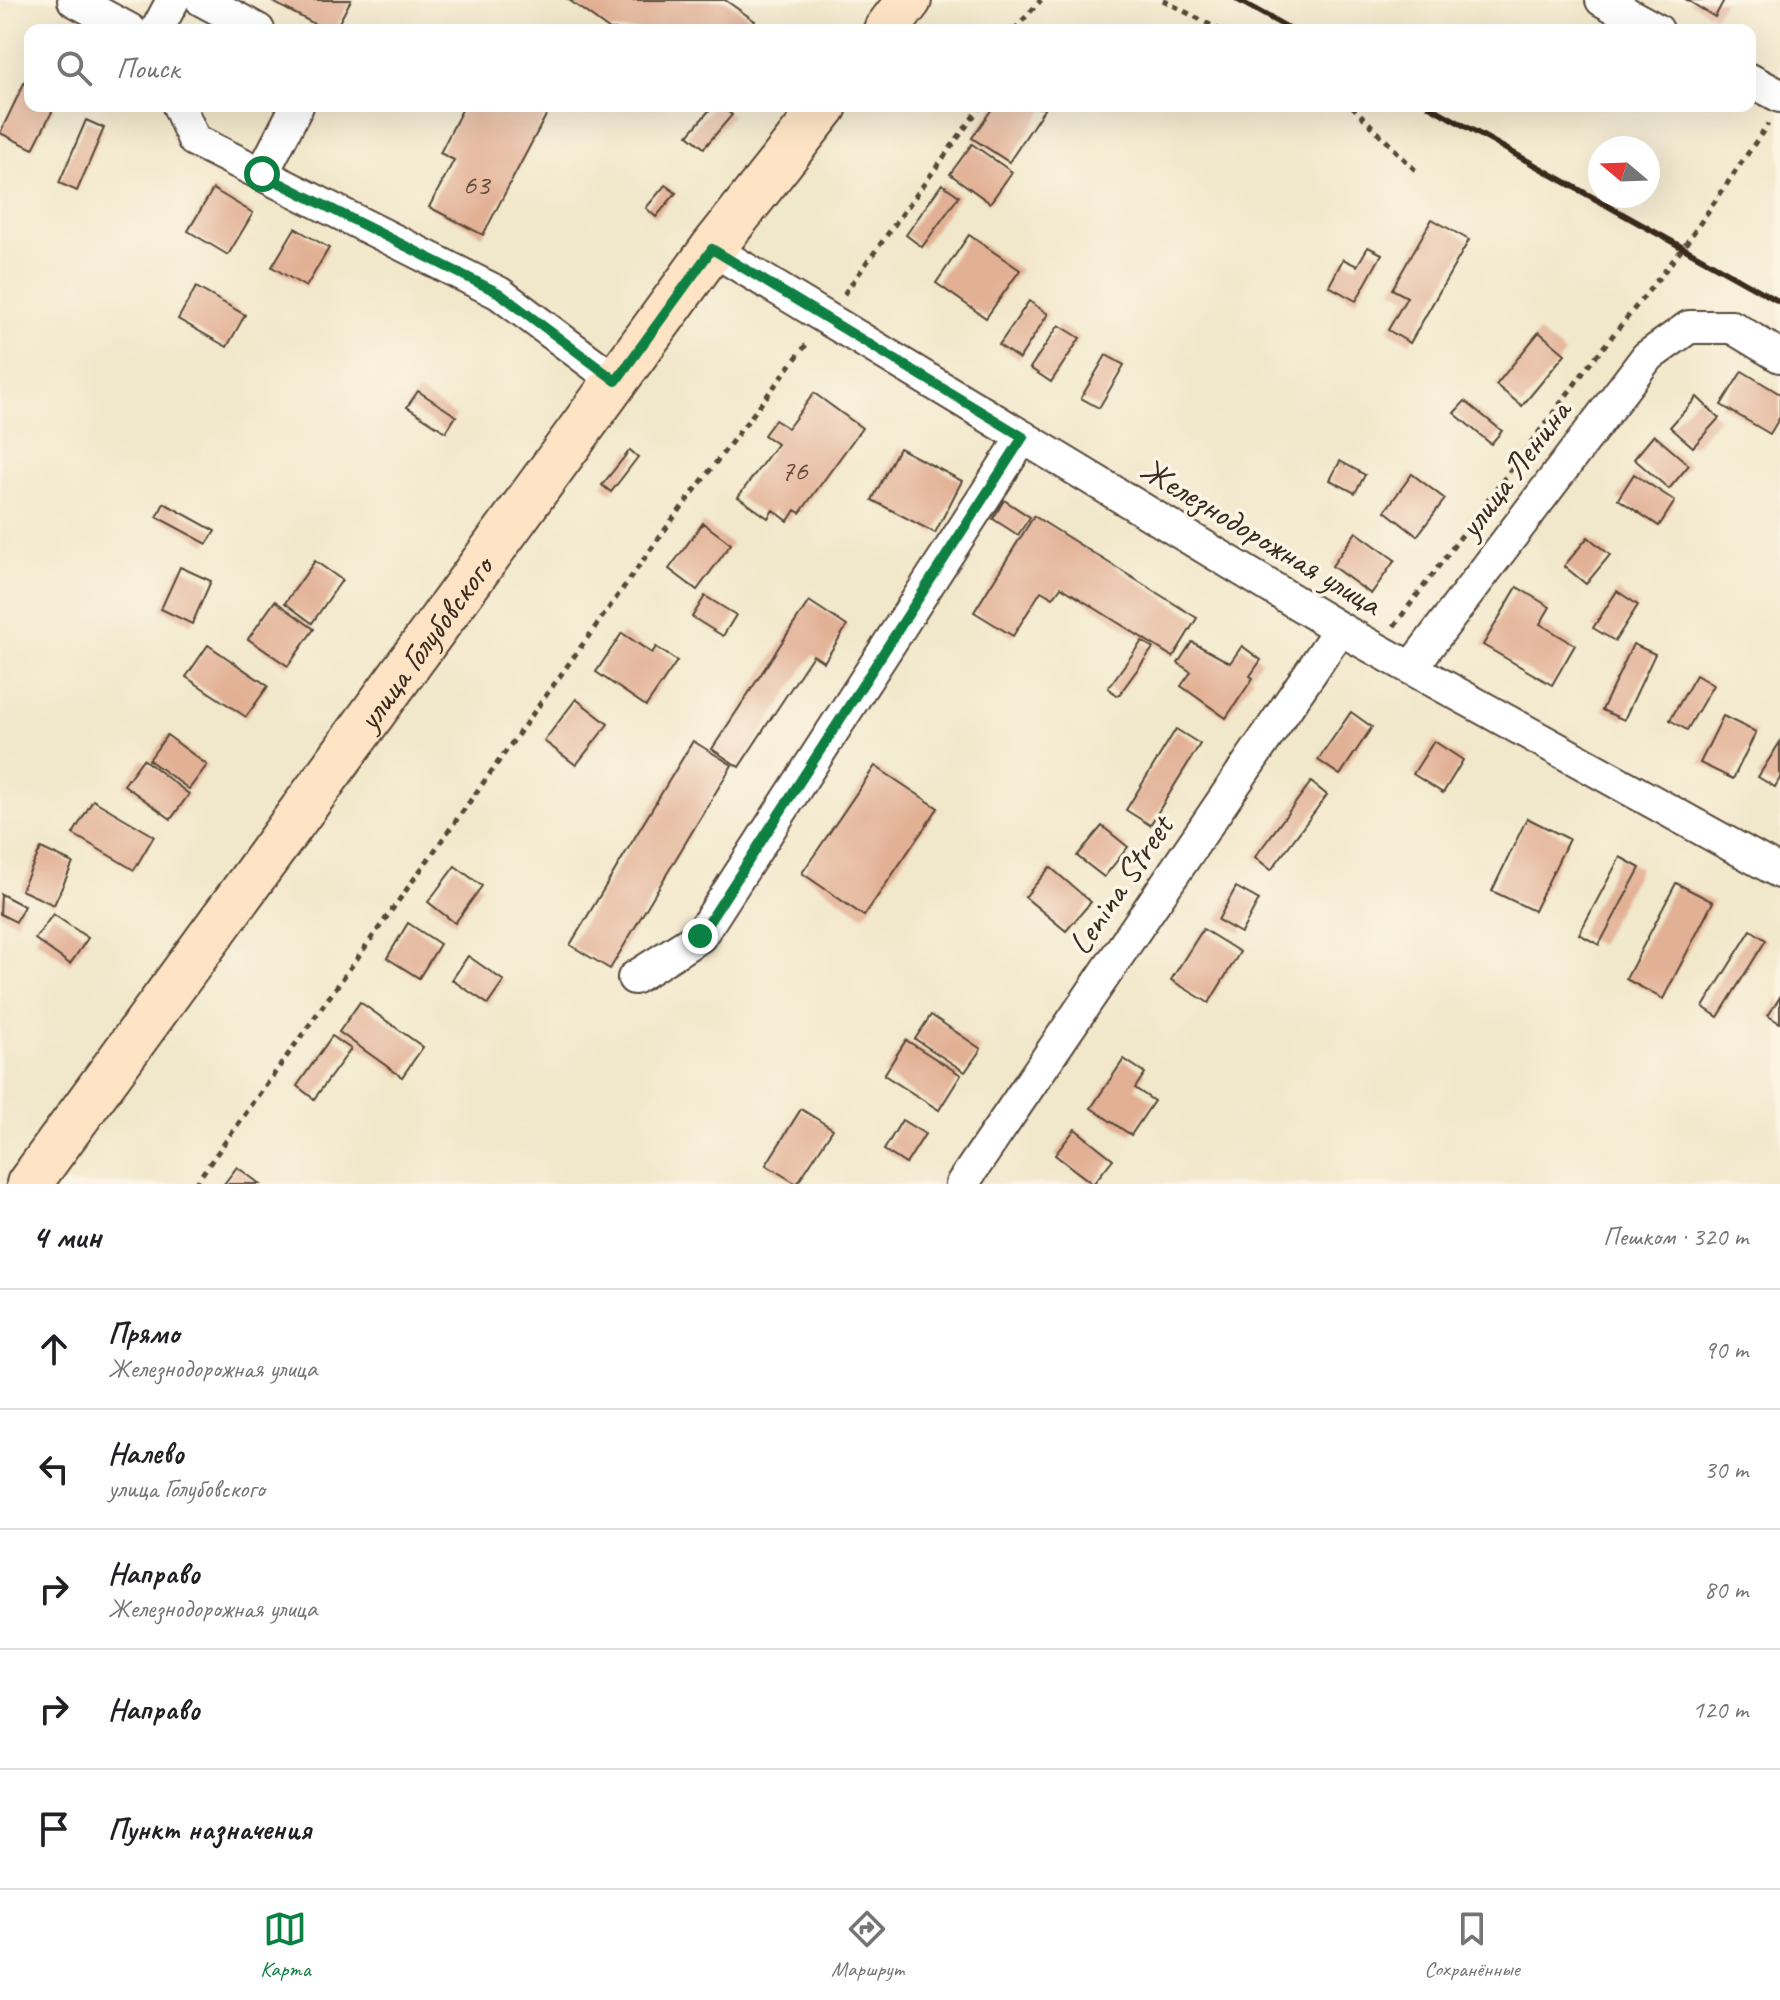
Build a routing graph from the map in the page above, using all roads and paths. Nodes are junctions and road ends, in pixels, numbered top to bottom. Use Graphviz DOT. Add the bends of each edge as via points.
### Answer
graph roads {
  1 [pos="74,0"];
  2 [pos="173,0"];
  3 [pos="202,0"];
  4 [pos="909,0"];
  5 [pos="1041,0"];
  6 [pos="1163,0"];
  7 [pos="1602,0"];
  8 [pos="119,24"];
  9 [pos="160,24"];
  10 [pos="247,24"];
  11 [pos="891,24"];
  12 [pos="1019,24"];
  13 [pos="1209,24"];
  14 [pos="1646,24"];
  15 [pos="1756,85"];
  16 [pos="1778,105"];
  17 [pos="182,112"];
  18 [pos="294,112"];
  19 [pos="820,112"];
  20 [pos="977,112"];
  21 [pos="1358,112"];
  22 [pos="262,174"];
  23 [pos="1419,174"];
  24 [pos="712,249"];
  25 [pos="827,319"];
  26 [pos="1780,356"];
  27 [pos="616,381"];
  28 [pos="1023,437"];
  29 [pos="1340,629"];
  30 [pos="1376,649"];
  31 [pos="1411,668"];
  32 [pos="1780,872"];
  33 [pos="634,978"];
  34 [pos="29,1184"];
  35 [pos="195,1184"];
  36 [pos="962,1184"];
  1 -- 8 [label="street"];
  2 -- 9 [label="street"];
  3 -- 10 [label="street"];
  4 -- 11 [label="street"];
  5 -- 12 [label="path"];
  6 -- 13 [label="path"];
  7 -- 14 [label="street"];
  15 -- 16 [label="street"];
  16 -- 30 [label="path" via="1670,266"];
  17 -- 22 [label="street" via="194,140"];
  18 -- 22 [label="street"];
  19 -- 24 [label="street, улица Голубовского"];
  20 -- 25 [label="path"];
  21 -- 23 [label="path"];
  22 -- 27 [label="street" via="499,293"];
  24 -- 25 [label="street, Железнодорожная улица"];
  24 -- 27 [label="street, улица Голубовского"];
  25 -- 28 [label="street, Железнодорожная улица"];
  25 -- 35 [label="path" via="662,533"];
  26 -- 31 [label="street, улица Ленина" via="1732,327 1689,327 1647,357"];
  27 -- 34 [label="street, улица Голубовского"];
  28 -- 29 [label="street, Железнодорожная улица"];
  28 -- 33 [label="street" via="700,936"];
  29 -- 30 [label="street, Железнодорожная улица"];
  29 -- 36 [label="street, Lenina Street"];
  30 -- 31 [label="street, Железнодорожная улица"];
  31 -- 32 [label="street, Железнодорожная улица"];
}
